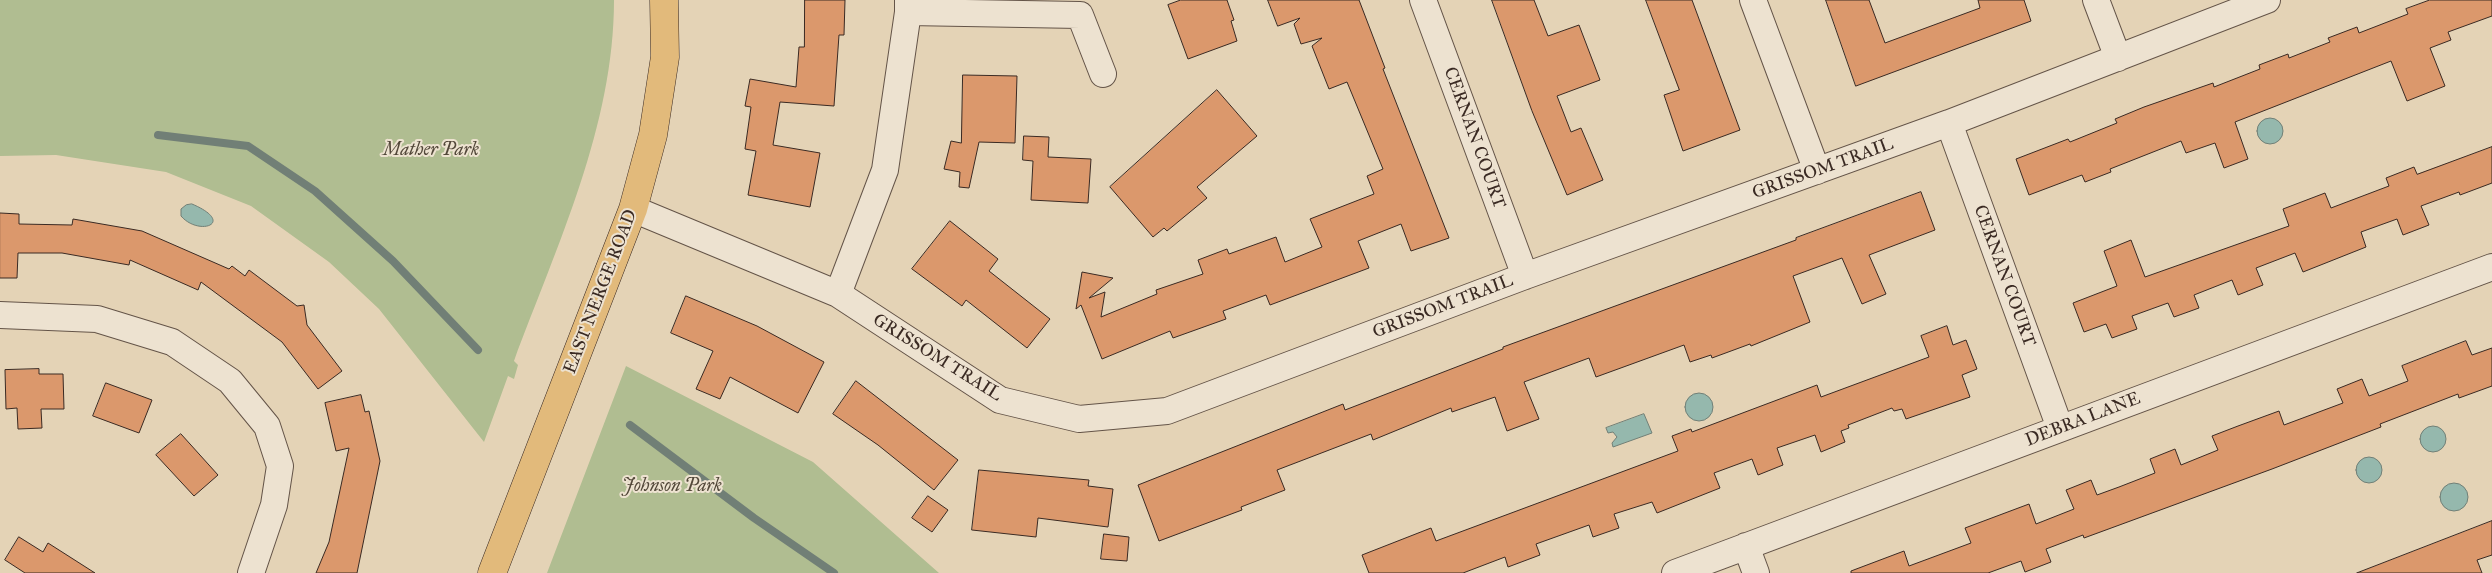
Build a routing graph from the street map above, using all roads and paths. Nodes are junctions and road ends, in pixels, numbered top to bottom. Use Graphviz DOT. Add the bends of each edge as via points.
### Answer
graph roads {
  1 [pos="664,0"];
  2 [pos="1423,0"];
  3 [pos="1754,0"];
  4 [pos="2096,0"];
  5 [pos="2267,0"];
  6 [pos="908,6"];
  7 [pos="2118,58"];
  8 [pos="1103,74"];
  9 [pos="1949,123"];
  10 [pos="1817,171"];
  11 [pos="633,209"];
  12 [pos="2492,267"];
  13 [pos="1525,276"];
  14 [pos="838,294"];
  15 [pos="0,315"];
  16 [pos="2060,428"];
  17 [pos="1746,546"];
  18 [pos="252,573"];
  19 [pos="492,573"];
  20 [pos="1675,573"];
  21 [pos="1756,573"];
  1 -- 11 [label="main road, EAST NERGE ROAD" via="665,58 653,135"];
  2 -- 13 [label="street, CERNAN COURT"];
  3 -- 10 [label="street"];
  4 -- 7 [label="street"];
  5 -- 7 [label="street, GRISSOM TRAIL"];
  6 -- 8 [label="street" via="1080,15"];
  6 -- 14 [label="street" via="885,170"];
  7 -- 9 [label="street, GRISSOM TRAIL"];
  9 -- 10 [label="street, GRISSOM TRAIL"];
  9 -- 16 [label="street, CERNAN COURT"];
  10 -- 13 [label="street, GRISSOM TRAIL"];
  11 -- 14 [label="street, GRISSOM TRAIL"];
  11 -- 19 [label="main road, EAST NERGE ROAD"];
  12 -- 16 [label="street, DEBRA LANE"];
  13 -- 14 [label="street, GRISSOM TRAIL" via="1167,410 1078,419 1000,400"];
  15 -- 18 [label="street" via="97,319 172,342 230,380 268,426 280,466 274,505"];
  16 -- 17 [label="street, DEBRA LANE"];
  17 -- 20 [label="street, DEBRA LANE"];
  17 -- 21 [label="street"];
}
